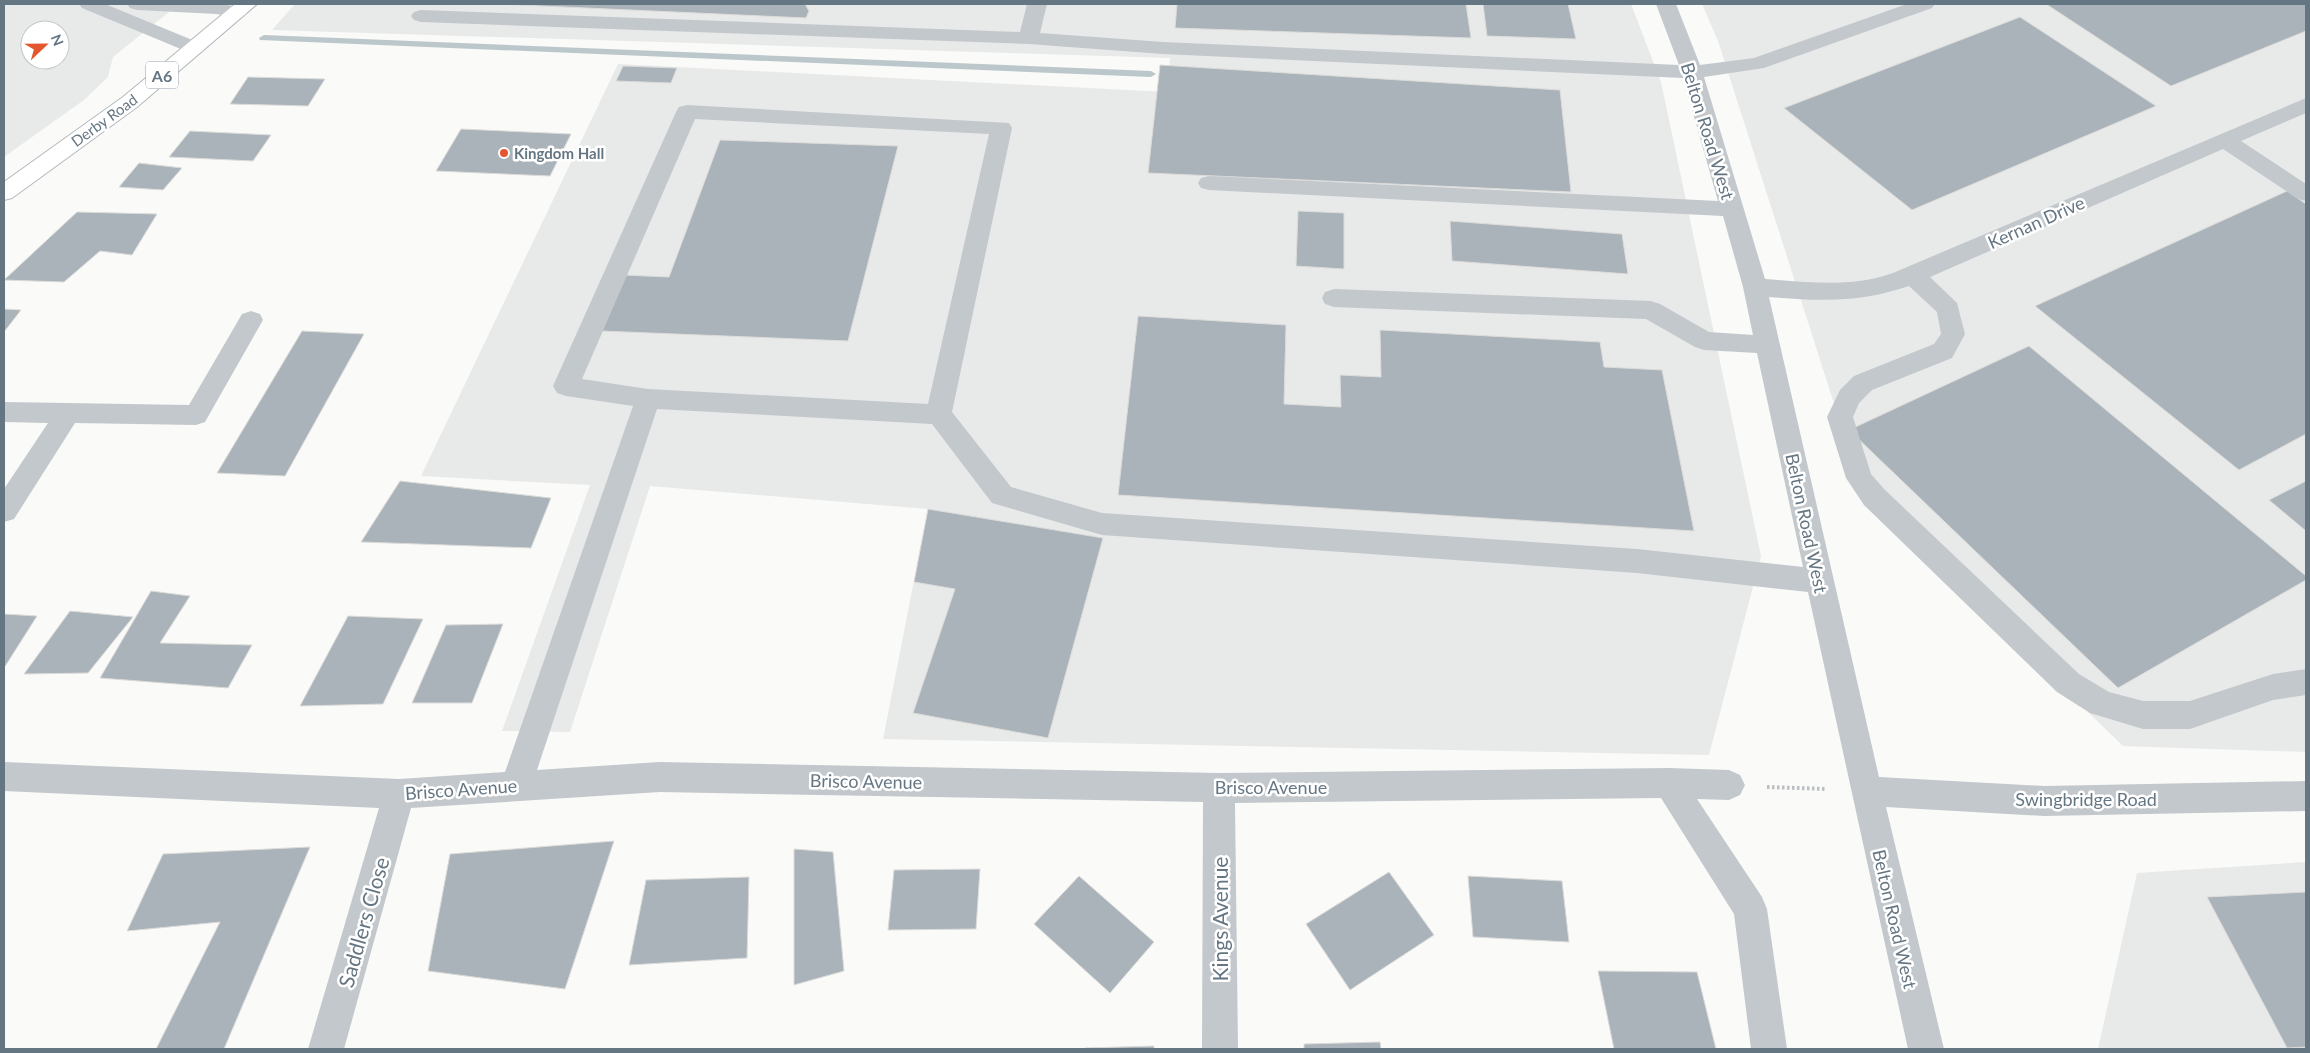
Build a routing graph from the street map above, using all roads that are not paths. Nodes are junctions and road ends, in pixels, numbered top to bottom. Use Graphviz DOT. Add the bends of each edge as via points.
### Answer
graph roads {
  1 [pos="89,4"];
  2 [pos="144,4"];
  3 [pos="1037,4"];
  4 [pos="1666,4"];
  5 [pos="1924,4"];
  6 [pos="242,8"];
  7 [pos="421,16"];
  8 [pos="1029,38"];
  9 [pos="194,48"];
  10 [pos="1692,72"];
  11 [pos="2306,105"];
  12 [pos="2224,140"];
  13 [pos="1209,183"];
  14 [pos="4,193"];
  15 [pos="2306,194"];
  16 [pos="1732,209"];
  17 [pos="1913,275"];
  18 [pos="1755,287"];
  19 [pos="1334,298"];
  20 [pos="251,320"];
  21 [pos="1768,345"];
  22 [pos="648,399"];
  23 [pos="4,412"];
  24 [pos="68,413"];
  25 [pos="939,414"];
  26 [pos="4,510"];
  27 [pos="1820,581"];
  28 [pos="2306,682"];
  29 [pos="4,776"];
  30 [pos="1669,783"];
  31 [pos="516,785"];
  32 [pos="1729,785"];
  33 [pos="1219,788"];
  34 [pos="1866,791"];
  35 [pos="399,794"];
  36 [pos="2306,796"];
  37 [pos="326,1049"];
  38 [pos="1220,1049"];
  39 [pos="1769,1049"];
  40 [pos="1926,1049"];
  1 -- 9 [label="street"];
  2 -- 6 [label="street"];
  3 -- 8 [label="street"];
  4 -- 10 [label="street, Belton Road West"];
  5 -- 10 [label="street" via="1757,64"];
  6 -- 9 [label="highway, Derby Road / A6"];
  7 -- 8 [label="street"];
  8 -- 10 [label="street" via="1173,49"];
  9 -- 14 [label="highway, Derby Road / A6" via="130,102"];
  10 -- 16 [label="street, Belton Road West"];
  11 -- 12 [label="street, Kernan Drive"];
  12 -- 15 [label="street"];
  12 -- 17 [label="street, Kernan Drive"];
  13 -- 16 [label="street"];
  16 -- 18 [label="street, Belton Road West"];
  17 -- 18 [label="street, Kernan Drive" via="1862,290"];
  17 -- 28 [label="street" via="1948,309 1953,334 1943,351 1863,383 1849,397 1840,417 1859,478 1874,497 2068,683 2102,703 2143,715 2190,715 2273,688"];
  18 -- 21 [label="street, Belton Road West"];
  19 -- 21 [label="street" via="1651,310 1704,341"];
  20 -- 24 [label="street" via="196,415"];
  21 -- 27 [label="street, Belton Road West"];
  22 -- 25 [label="street"];
  22 -- 25 [label="street" via="566,386 687,112 1001,128"];
  22 -- 31 [label="street"];
  23 -- 24 [label="street"];
  24 -- 26 [label="street"];
  25 -- 27 [label="street" via="1002,495 1102,524 1637,561"];
  27 -- 34 [label="street, Belton Road West"];
  29 -- 35 [label="street, Brisco Avenue"];
  30 -- 32 [label="street, Brisco Avenue"];
  30 -- 33 [label="street, Brisco Avenue"];
  30 -- 39 [label="street" via="1750,909"];
  31 -- 33 [label="street, Brisco Avenue" via="660,777"];
  31 -- 35 [label="street, Brisco Avenue"];
  33 -- 38 [label="street, Kings Avenue"];
  34 -- 36 [label="street, Swingbridge Road" via="2044,801"];
  34 -- 40 [label="street, Belton Road West"];
  35 -- 37 [label="street, Saddlers Close"];
}
